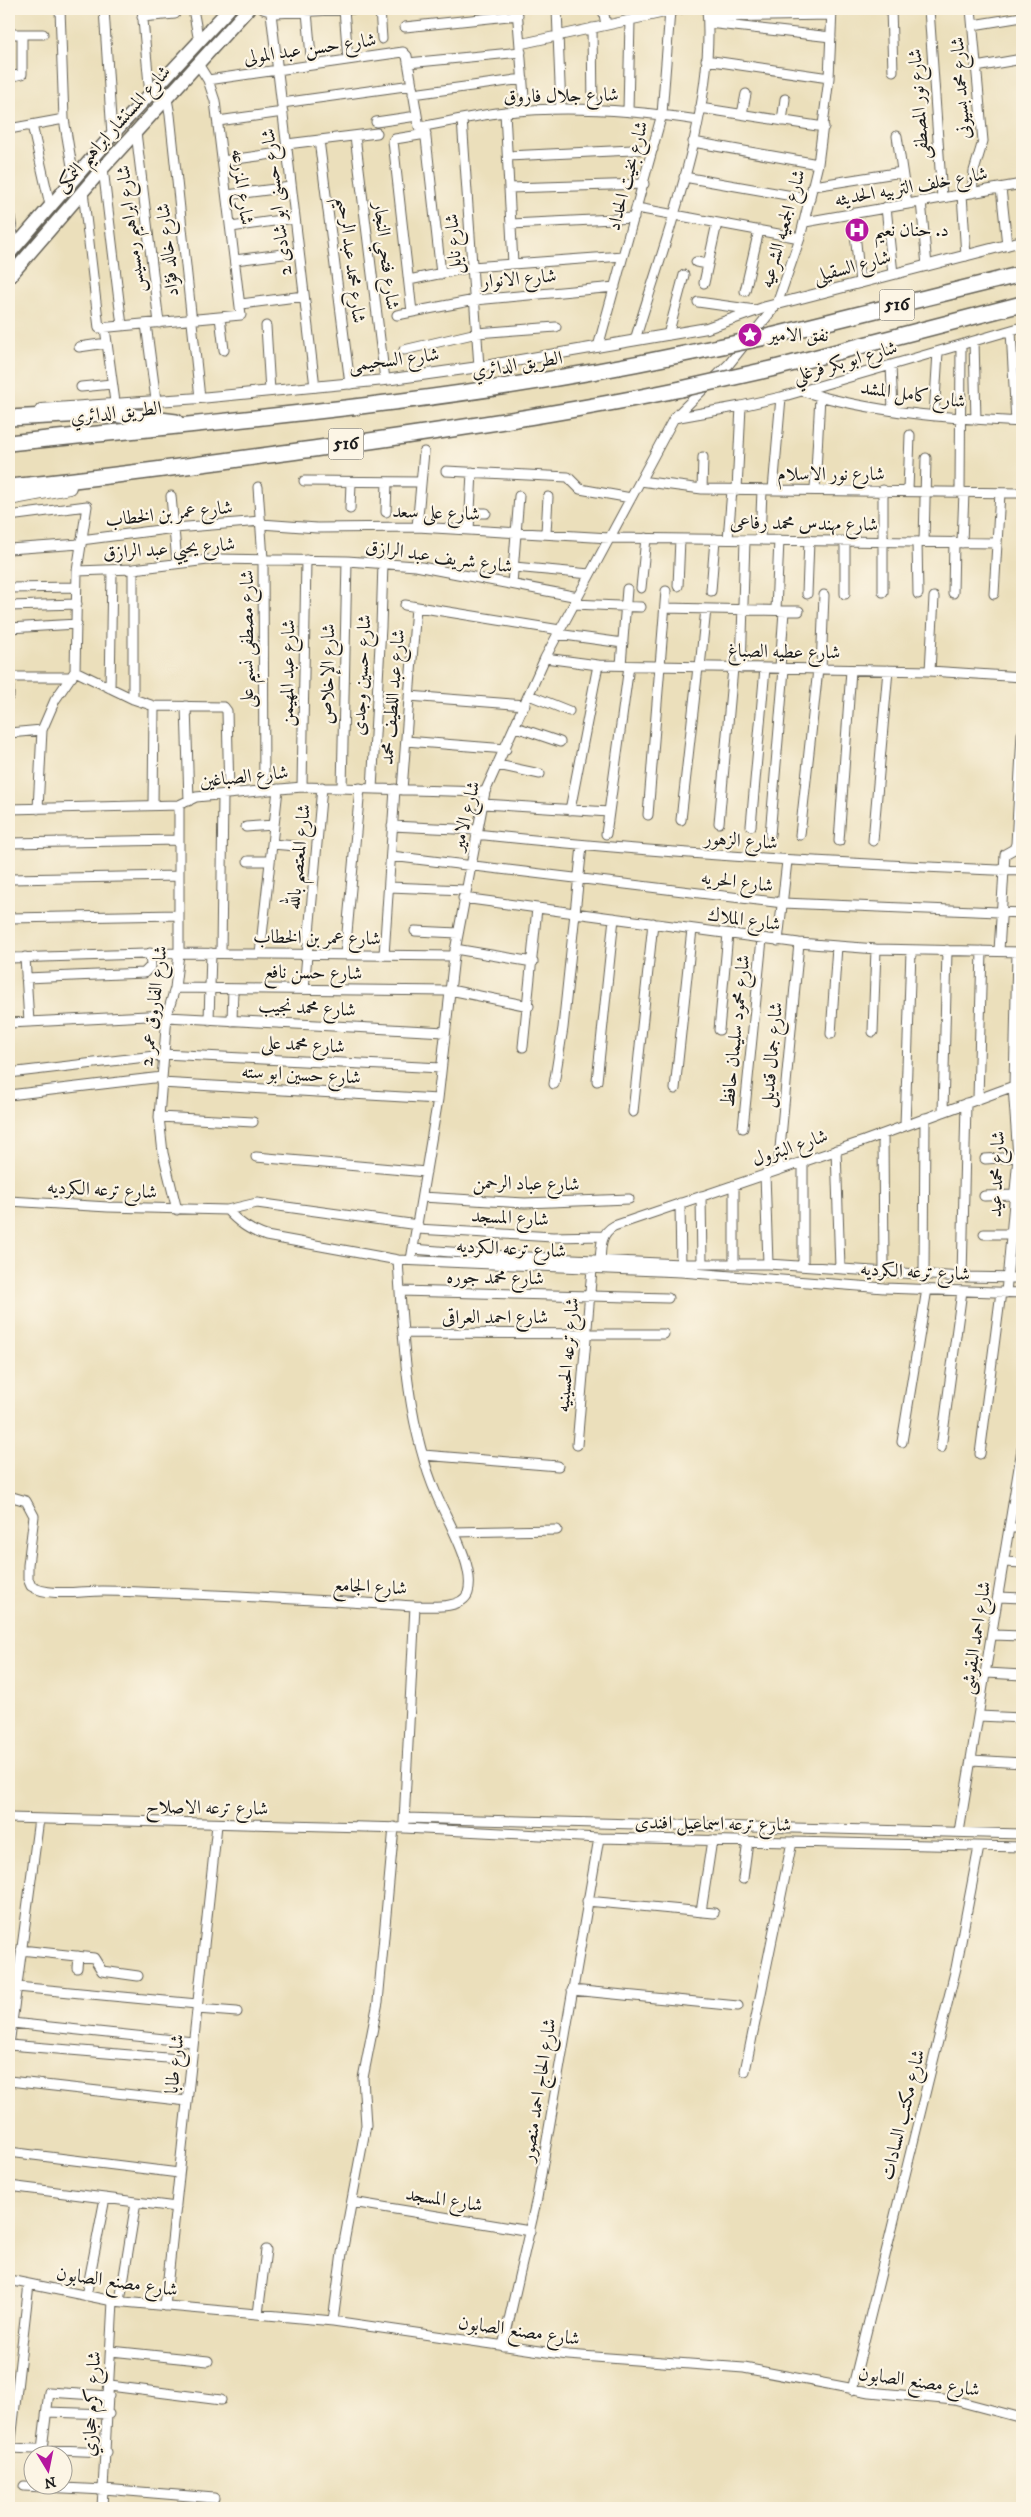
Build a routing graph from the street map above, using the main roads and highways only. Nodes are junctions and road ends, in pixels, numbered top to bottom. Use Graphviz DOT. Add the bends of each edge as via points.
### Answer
graph roads {
  1 [pos="229,9"];
  2 [pos="248,9"];
  3 [pos="12,251"];
  4 [pos="1022,274"];
  5 [pos="9,277"];
  6 [pos="1022,304"];
  7 [pos="9,418"];
  8 [pos="192,425"];
  9 [pos="9,443"];
  10 [pos="108,478"];
  11 [pos="9,487"];
  12 [pos="9,498"];
  1 -- 3 [label="main road, شارع المستشار ابراهيم النمكى" via="112,135"];
  2 -- 5 [label="main road, شارع المستشار ابراهيم النمكى"];
  4 -- 8 [label="highway, الطريق الدائري / 516, bridge" via="771,336 570,377 460,395"];
  6 -- 10 [label="highway, 516, bridge" via="775,368 572,410 462,429"];
  7 -- 8 [label="highway" via="104,413"];
  8 -- 9 [label="highway, الطريق الدائري / 516"];
  10 -- 11 [label="highway, 516"];
  10 -- 12 [label="highway, 516"];
}
